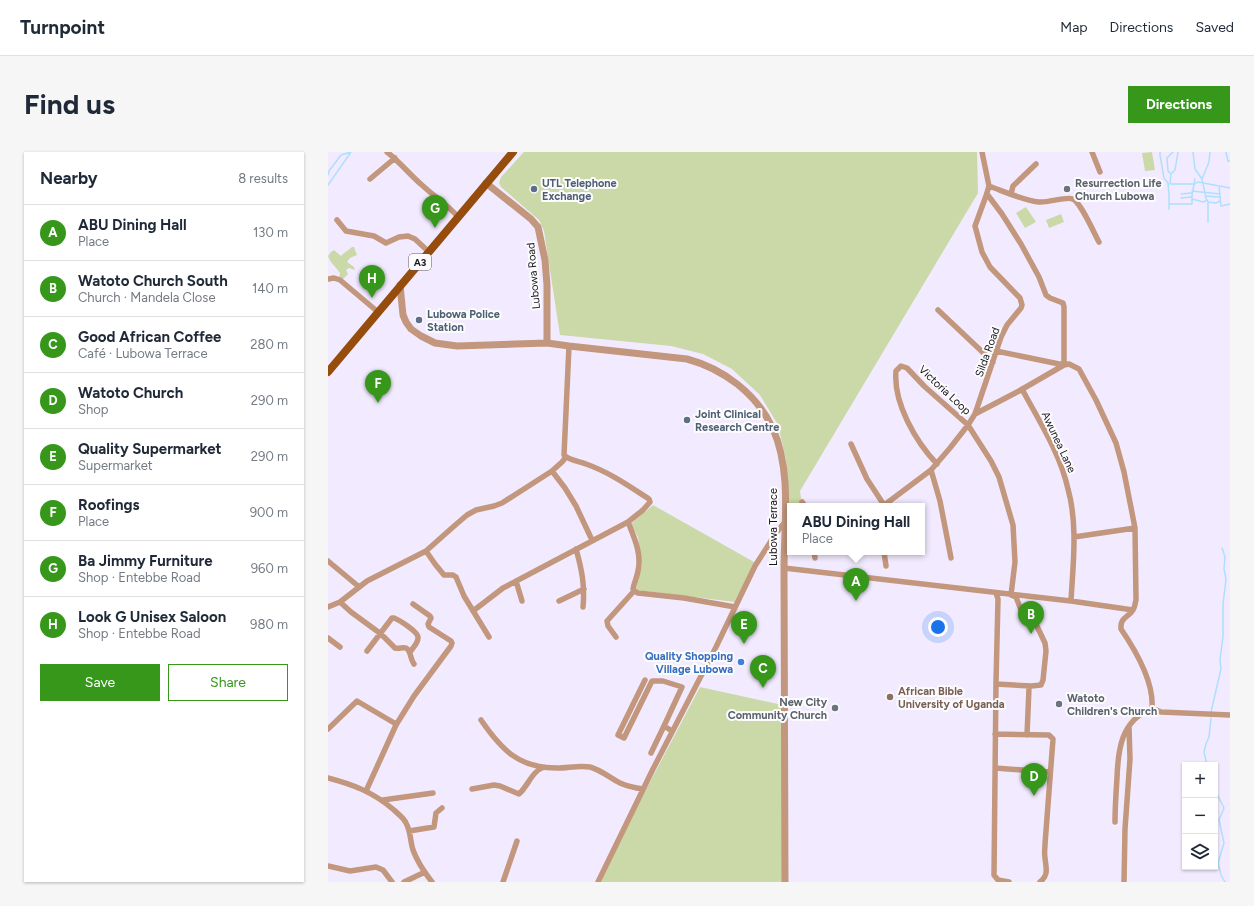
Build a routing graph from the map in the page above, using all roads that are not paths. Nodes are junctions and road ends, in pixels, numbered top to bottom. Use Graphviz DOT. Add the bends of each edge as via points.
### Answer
graph roads {
  1 [pos="387,152"];
  2 [pos="513,152"];
  3 [pos="982,152"];
  4 [pos="1092,152"];
  5 [pos="395,158"];
  6 [pos="1036,164"];
  7 [pos="1100,172"];
  8 [pos="370,179"];
  9 [pos="486,184"];
  10 [pos="989,186"];
  11 [pos="987,194"];
  12 [pos="1011,194"];
  13 [pos="458,217"];
  14 [pos="337,220"];
  15 [pos="1099,242"];
  16 [pos="429,252"];
  17 [pos="328,279"];
  18 [pos="400,285"];
  19 [pos="938,310"];
  20 [pos="378,312"];
  21 [pos="547,343"];
  22 [pos="568,346"];
  23 [pos="996,351"];
  24 [pos="993,362"];
  25 [pos="1064,365"];
  26 [pos="328,372"];
  27 [pos="1022,389"];
  28 [pos="975,414"];
  29 [pos="968,425"];
  30 [pos="851,444"];
  31 [pos="566,457"];
  32 [pos="937,464"];
  33 [pos="931,470"];
  34 [pos="552,471"];
  35 [pos="881,503"];
  36 [pos="887,503"];
  37 [pos="628,522"];
  38 [pos="785,522"];
  39 [pos="1135,528"];
  40 [pos="787,532"];
  41 [pos="1074,537"];
  42 [pos="592,540"];
  43 [pos="576,549"];
  44 [pos="426,551"];
  45 [pos="884,555"];
  46 [pos="951,558"];
  47 [pos="328,561"];
  48 [pos="886,566"];
  49 [pos="784,568"];
  50 [pos="516,581"];
  51 [pos="358,586"];
  52 [pos="584,589"];
  53 [pos="634,591"];
  54 [pos="996,593"];
  55 [pos="1011,595"];
  56 [pos="522,601"];
  57 [pos="559,601"];
  58 [pos="1072,601"];
  59 [pos="340,602"];
  60 [pos="413,604"];
  61 [pos="328,607"];
  62 [pos="582,607"];
  63 [pos="735,607"];
  64 [pos="473,610"];
  65 [pos="1133,610"];
  66 [pos="381,634"];
  67 [pos="489,637"];
  68 [pos="616,637"];
  69 [pos="328,638"];
  70 [pos="340,647"];
  71 [pos="367,651"];
  72 [pos="410,652"];
  73 [pos="414,664"];
  74 [pos="645,680"];
  75 [pos="996,684"];
  76 [pos="1031,686"];
  77 [pos="1152,708"];
  78 [pos="1230,715"];
  79 [pos="481,720"];
  80 [pos="396,724"];
  81 [pos="664,726"];
  82 [pos="1129,727"];
  83 [pos="328,729"];
  84 [pos="672,731"];
  85 [pos="995,734"];
  86 [pos="1027,735"];
  87 [pos="651,753"];
  88 [pos="544,767"];
  89 [pos="995,768"];
  90 [pos="1050,772"];
  91 [pos="328,778"];
  92 [pos="472,789"];
  93 [pos="643,789"];
  94 [pos="366,791"];
  95 [pos="433,793"];
  96 [pos="383,800"];
  97 [pos="442,808"];
  98 [pos="1115,822"];
  99 [pos="409,831"];
  100 [pos="517,841"];
  101 [pos="328,866"];
  102 [pos="426,872"];
  103 [pos="392,882"];
  104 [pos="404,882"];
  105 [pos="432,882"];
  106 [pos="503,882"];
  107 [pos="598,882"];
  108 [pos="785,882"];
  109 [pos="1009,882"];
  110 [pos="1040,882"];
  111 [pos="1124,882"];
  1 -- 5 [label="street"];
  2 -- 9 [label="main road, A3"];
  3 -- 10 [label="street, Silda Road"];
  4 -- 7 [label="street"];
  5 -- 8 [label="street"];
  5 -- 13 [label="street"];
  6 -- 12 [label="street" via="1013,186"];
  9 -- 13 [label="main road, A3"];
  9 -- 21 [label="street, Lubowa Road" via="538,227 547,285"];
  10 -- 11 [label="street, Silda Road"];
  10 -- 12 [label="street"];
  11 -- 23 [label="street, Silda Road" via="975,226 982,252 990,267 1020,298 1022,305 1007,325"];
  11 -- 25 [label="street" via="1021,244 1046,295 1062,303 1064,307"];
  12 -- 15 [label="street" via="1039,202 1074,199"];
  13 -- 16 [label="main road, A3"];
  14 -- 16 [label="street" via="346,231 374,236 386,243 408,236"];
  16 -- 18 [label="main road, A3"];
  17 -- 20 [label="street" via="340,280"];
  18 -- 20 [label="main road, A3"];
  18 -- 21 [label="street, Lubowa Terrace" via="406,322 427,340 456,346"];
  19 -- 24 [label="street"];
  20 -- 26 [label="main road, A3"];
  21 -- 22 [label="street, Lubowa Terrace"];
  22 -- 31 [label="street" via="564,451"];
  22 -- 38 [label="street, Lubowa Terrace" via="687,359 724,374 750,394 773,429 780,450 784,473"];
  23 -- 24 [label="street, Silda Road"];
  23 -- 25 [label="street"];
  24 -- 28 [label="street, Silda Road"];
  25 -- 27 [label="street"];
  25 -- 39 [label="street" via="1069,364 1079,369 1116,443"];
  27 -- 28 [label="street"];
  27 -- 41 [label="street, Awunea Lane" via="1061,465 1071,502"];
  28 -- 29 [label="street, Silda Road"];
  29 -- 32 [label="street, Silda Road"];
  29 -- 32 [label="street, Victoria Loop" via="906,368 898,368 895,377 904,412 924,450"];
  29 -- 55 [label="street" via="999,477 1013,525 1015,562"];
  30 -- 35 [label="street"];
  31 -- 34 [label="street"];
  31 -- 37 [label="street" via="624,482 649,499 649,504"];
  32 -- 33 [label="street, Silda Road"];
  33 -- 36 [label="street, Silda Road"];
  33 -- 46 [label="street"];
  34 -- 42 [label="street" via="576,506"];
  34 -- 44 [label="street" via="498,505 467,515"];
  37 -- 42 [label="street"];
  37 -- 53 [label="street" via="640,559"];
  38 -- 40 [label="street, Lubowa Terrace"];
  38 -- 63 [label="street" via="755,566"];
  39 -- 41 [label="street"];
  39 -- 65 [label="street" via="1136,594"];
  40 -- 49 [label="street, Lubowa Terrace"];
  41 -- 58 [label="street, Awunea Lane"];
  42 -- 43 [label="street"];
  43 -- 50 [label="street"];
  43 -- 52 [label="street" via="583,572"];
  44 -- 51 [label="street"];
  44 -- 64 [label="street" via="444,575 456,577"];
  45 -- 48 [label="street"];
  47 -- 51 [label="street"];
  49 -- 54 [label="street"];
  49 -- 108 [label="street, Lubowa Terrace"];
  50 -- 56 [label="street"];
  50 -- 64 [label="street"];
  51 -- 59 [label="street"];
  52 -- 57 [label="street"];
  52 -- 62 [label="street"];
  53 -- 63 [label="street"];
  53 -- 68 [label="street" via="607,621"];
  54 -- 55 [label="street"];
  54 -- 75 [label="street"];
  55 -- 58 [label="street"];
  55 -- 76 [label="street" via="1016,597 1021,610 1034,620 1045,643 1043,680 1041,685"];
  58 -- 65 [label="street"];
  59 -- 61 [label="street"];
  59 -- 66 [label="street"];
  60 -- 80 [label="street" via="430,616 429,627 452,643"];
  63 -- 84 [label="street"];
  64 -- 67 [label="street"];
  65 -- 77 [label="street" via="1122,621 1121,629 1140,660 1152,696"];
  66 -- 71 [label="street"];
  66 -- 72 [label="street" via="395,648 406,648"];
  66 -- 72 [label="street" via="392,618 408,626 418,636"];
  69 -- 70 [label="street"];
  72 -- 73 [label="street"];
  74 -- 81 [label="street" via="618,735 624,738 652,681 663,681 682,687"];
  75 -- 76 [label="street"];
  75 -- 85 [label="street"];
  76 -- 86 [label="street"];
  77 -- 78 [label="street" via="1161,712"];
  77 -- 82 [label="street" via="1142,713"];
  79 -- 88 [label="street" via="497,742 512,756 523,762"];
  80 -- 83 [label="street" via="357,701"];
  80 -- 94 [label="street"];
  81 -- 84 [label="street"];
  81 -- 87 [label="street"];
  82 -- 98 [label="street" via="1118,751"];
  82 -- 111 [label="street"];
  84 -- 93 [label="street"];
  85 -- 86 [label="street"];
  85 -- 89 [label="street"];
  86 -- 90 [label="street" via="1052,737"];
  88 -- 92 [label="street" via="519,794 494,785"];
  88 -- 93 [label="street" via="589,767 622,784"];
  89 -- 90 [label="street"];
  89 -- 109 [label="street" via="994,875 998,880"];
  90 -- 110 [label="street" via="1045,844 1047,870"];
  91 -- 94 [label="street"];
  93 -- 107 [label="street"];
  94 -- 96 [label="street"];
  95 -- 96 [label="street"];
  96 -- 99 [label="street" via="406,822"];
  97 -- 99 [label="street" via="436,813 434,827"];
  99 -- 102 [label="street" via="414,851"];
  100 -- 106 [label="street"];
  101 -- 103 [label="street" via="350,871 376,867 383,870"];
  102 -- 104 [label="street"];
  102 -- 105 [label="street"];
}
